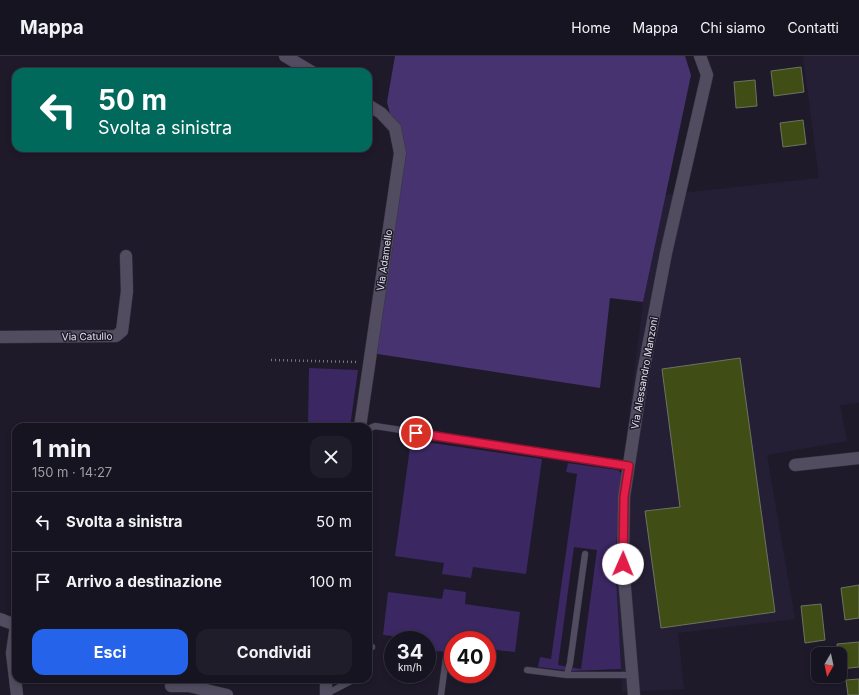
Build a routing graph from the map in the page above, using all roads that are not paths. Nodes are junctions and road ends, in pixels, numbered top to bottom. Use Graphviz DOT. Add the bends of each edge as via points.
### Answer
graph roads {
  1 [pos="285,56"];
  2 [pos="700,56"];
  3 [pos="305,68"];
  4 [pos="372,107"];
  5 [pos="126,256"];
  6 [pos="0,337"];
  7 [pos="361,423"];
  8 [pos="372,427"];
  9 [pos="859,458"];
  10 [pos="795,465"];
  11 [pos="629,466"];
  12 [pos="585,554"];
  13 [pos="0,619"];
  14 [pos="12,624"];
  15 [pos="527,670"];
  16 [pos="444,673"];
  17 [pos="567,675"];
  18 [pos="632,675"];
  19 [pos="16,683"];
  20 [pos="326,683"];
  21 [pos="347,683"];
  22 [pos="169,685"];
  23 [pos="326,694"];
  24 [pos="17,695"];
  25 [pos="227,695"];
  26 [pos="441,695"];
  27 [pos="634,695"];
  1 -- 3 [label="street"];
  2 -- 11 [label="street, Via Alessandro Manzoni" via="707,75 666,252"];
  4 -- 7 [label="street, Via Adamello" via="395,128 400,153"];
  5 -- 6 [label="street, Via Catullo" via="127,291 122,331 116,336"];
  8 -- 11 [label="lane"];
  9 -- 10 [label="street"];
  11 -- 18 [label="street, Via Alessandro Manzoni" via="624,497 623,564"];
  12 -- 17 [label="lane"];
  13 -- 14 [label="street"];
  15 -- 17 [label="lane"];
  16 -- 26 [label="lane"];
  17 -- 18 [label="lane"];
  18 -- 27 [label="street, Via Alessandro Manzoni"];
  19 -- 24 [label="street"];
  20 -- 23 [label="street"];
  21 -- 23 [label="lane"];
  22 -- 25 [label="street" via="189,686"];
}
